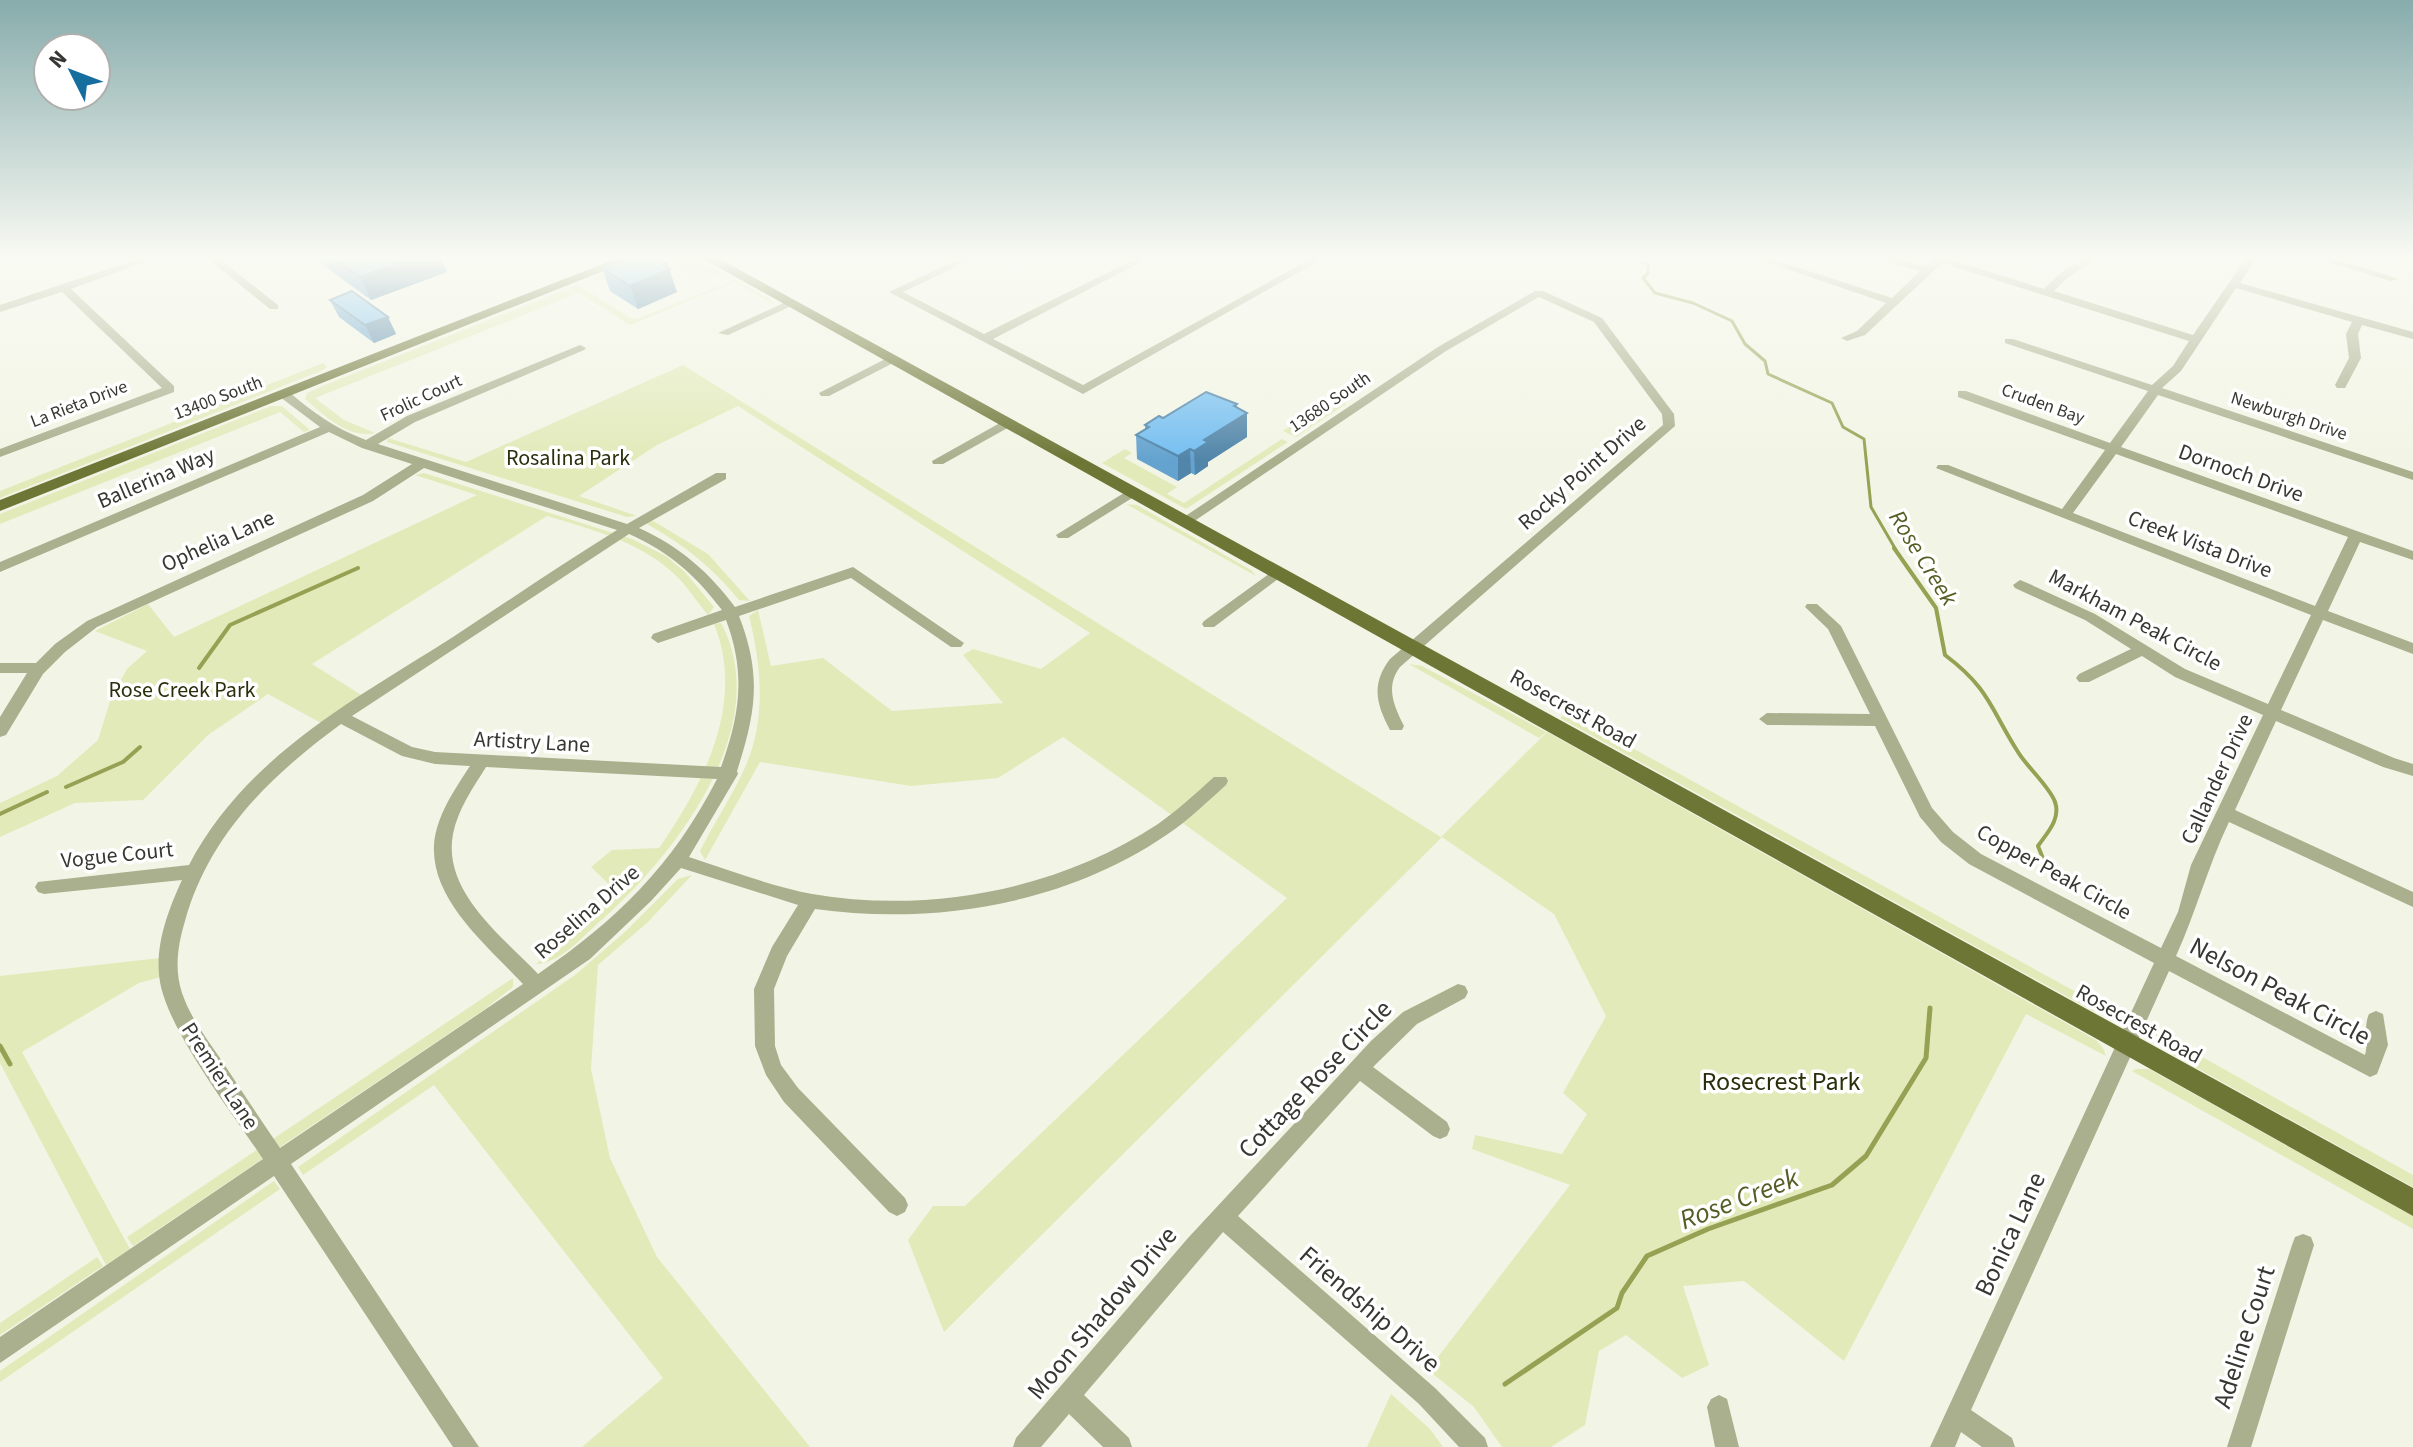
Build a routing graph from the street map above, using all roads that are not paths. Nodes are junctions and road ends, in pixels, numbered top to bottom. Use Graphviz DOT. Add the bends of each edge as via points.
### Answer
graph roads {
  1 [pos="103,326"];
  2 [pos="442,326"];
  3 [pos="457,326"];
  4 [pos="741,326"];
  5 [pos="833,326"];
  6 [pos="958,326"];
  7 [pos="1011,326"];
  8 [pos="1198,326"];
  9 [pos="1483,326"];
  10 [pos="1603,326"];
  11 [pos="1869,326"];
  12 [pos="2151,326"];
  13 [pos="2206,326"];
  14 [pos="2356,326"];
  15 [pos="2377,326"];
  16 [pos="724,333"];
  17 [pos="2413,336"];
  18 [pos="1847,338"];
  19 [pos="984,339"];
  20 [pos="2197,340"];
  21 [pos="2009,341"];
  22 [pos="580,348"];
  23 [pos="893,359"];
  24 [pos="338,364"];
  25 [pos="2341,385"];
  26 [pos="2154,390"];
  27 [pos="825,393"];
  28 [pos="284,394"];
  29 [pos="1962,394"];
  30 [pos="1007,423"];
  31 [pos="328,428"];
  32 [pos="367,445"];
  33 [pos="2112,448"];
  34 [pos="0,453"];
  35 [pos="938,461"];
  36 [pos="423,463"];
  37 [pos="1943,468"];
  38 [pos="721,476"];
  39 [pos="2413,476"];
  40 [pos="1132,492"];
  41 [pos="0,506"];
  42 [pos="2065,515"];
  43 [pos="1185,521"];
  44 [pos="628,528"];
  45 [pos="1063,535"];
  46 [pos="2356,535"];
  47 [pos="2413,556"];
  48 [pos="0,567"];
  49 [pos="1277,573"];
  50 [pos="2020,585"];
  51 [pos="1812,607"];
  52 [pos="733,613"];
  53 [pos="2319,613"];
  54 [pos="1209,624"];
  55 [pos="658,638"];
  56 [pos="956,643"];
  57 [pos="1411,647"];
  58 [pos="2413,649"];
  59 [pos="2140,651"];
  60 [pos="0,668"];
  61 [pos="37,668"];
  62 [pos="2084,678"];
  63 [pos="2273,714"];
  64 [pos="341,717"];
  65 [pos="1767,719"];
  66 [pos="1879,720"];
  67 [pos="1396,726"];
  68 [pos="0,731"];
  69 [pos="481,762"];
  70 [pos="2413,770"];
  71 [pos="730,774"];
  72 [pos="1220,781"];
  73 [pos="2226,813"];
  74 [pos="677,860"];
  75 [pos="196,871"];
  76 [pos="44,887"];
  77 [pos="2413,900"];
  78 [pos="810,901"];
  79 [pos="2165,961"];
  80 [pos="537,986"];
  81 [pos="1458,992"];
  82 [pos="2376,1020"];
  83 [pos="2127,1044"];
  84 [pos="1359,1068"];
  85 [pos="1440,1129"];
  86 [pos="276,1163"];
  87 [pos="2413,1203"];
  88 [pos="897,1205"];
  89 [pos="1222,1217"];
  90 [pos="2303,1245"];
  91 [pos="0,1351"];
  92 [pos="1068,1396"];
  93 [pos="1719,1407"];
  94 [pos="1957,1414"];
  95 [pos="467,1447"];
  96 [pos="1025,1447"];
  97 [pos="1120,1447"];
  98 [pos="1476,1447"];
  99 [pos="1727,1447"];
  100 [pos="1942,1447"];
  101 [pos="2003,1447"];
  102 [pos="2239,1447"];
  1 -- 34 [label="street, La Rieta Drive" via="170,389"];
  2 -- 24 [label="main road"];
  3 -- 28 [label="main road, 13400 South"];
  4 -- 16 [label="street"];
  5 -- 23 [label="main road, Rosecrest Road"];
  6 -- 19 [label="street"];
  7 -- 19 [label="street"];
  8 -- 19 [label="street" via="1083,390"];
  9 -- 43 [label="street, 13680 South"];
  10 -- 57 [label="street, Rocky Point Drive" via="1671,421"];
  11 -- 18 [label="street"];
  12 -- 20 [label="street"];
  13 -- 20 [label="street"];
  14 -- 25 [label="street" via="2355,358"];
  15 -- 17 [label="street"];
  20 -- 26 [label="street"];
  21 -- 26 [label="street, Newburgh Drive"];
  22 -- 32 [label="street, Frolic Court" via="411,419"];
  23 -- 27 [label="street"];
  23 -- 30 [label="main road, Rosecrest Road"];
  26 -- 33 [label="street"];
  26 -- 39 [label="street, Newburgh Drive"];
  28 -- 31 [label="street, Roselina Drive"];
  28 -- 41 [label="main road, 13400 South"];
  29 -- 33 [label="street, Cruden Bay"];
  30 -- 35 [label="street"];
  30 -- 40 [label="main road, Rosecrest Road"];
  31 -- 32 [label="street, Roselina Drive"];
  31 -- 48 [label="street, Ballerina Way"];
  32 -- 36 [label="street, Roselina Drive"];
  33 -- 42 [label="street"];
  33 -- 46 [label="street, Dornoch Drive"];
  36 -- 44 [label="street, Roselina Drive"];
  36 -- 61 [label="street, Ophelia Lane" via="368,498 92,624"];
  37 -- 42 [label="street, Creek Vista Drive"];
  38 -- 44 [label="street, Premier Lane"];
  40 -- 43 [label="main road, Rosecrest Road"];
  40 -- 45 [label="street"];
  42 -- 53 [label="street, Creek Vista Drive"];
  43 -- 49 [label="main road, Rosecrest Road"];
  44 -- 52 [label="street, Roselina Drive" via="701,573"];
  44 -- 64 [label="street, Premier Lane"];
  46 -- 47 [label="street, Dornoch Drive"];
  46 -- 53 [label="street, Callander Drive"];
  49 -- 54 [label="street"];
  49 -- 57 [label="main road, Rosecrest Road"];
  50 -- 59 [label="street, Markham Peak Circle" via="2090,617"];
  51 -- 66 [label="street, Copper Peak Circle" via="1834,626"];
  52 -- 55 [label="street"];
  52 -- 56 [label="street" via="853,572"];
  52 -- 71 [label="street, Roselina Drive" via="749,668 744,734"];
  53 -- 58 [label="street, Creek Vista Drive"];
  53 -- 63 [label="street, Callander Drive"];
  57 -- 67 [label="street" via="1390,668 1383,684 1385,704"];
  57 -- 83 [label="main road, Rosecrest Road"];
  59 -- 62 [label="street"];
  59 -- 63 [label="street, Markham Peak Circle"];
  60 -- 61 [label="street"];
  61 -- 68 [label="street, Ophelia Lane"];
  63 -- 70 [label="street, Markham Peak Circle"];
  63 -- 73 [label="street, Callander Drive"];
  64 -- 69 [label="street, Artistry Lane" via="408,752"];
  64 -- 75 [label="street, Premier Lane" via="281,762 231,812"];
  65 -- 66 [label="street"];
  66 -- 79 [label="street, Copper Peak Circle" via="1926,812 1961,848 1991,870"];
  69 -- 71 [label="street, Artistry Lane"];
  69 -- 80 [label="street" via="446,830 446,874 464,905"];
  71 -- 74 [label="street, Roselina Drive"];
  72 -- 78 [label="street" via="1161,830 1063,878 935,908"];
  73 -- 77 [label="street"];
  73 -- 79 [label="street, Callander Drive" via="2200,865"];
  74 -- 78 [label="street"];
  74 -- 80 [label="street, Roselina Drive" via="640,902"];
  75 -- 76 [label="street, Vogue Court"];
  75 -- 86 [label="street, Premier Lane" via="169,949 168,975 182,1019"];
  78 -- 88 [label="street" via="764,989 765,1046 791,1095"];
  79 -- 82 [label="street, Nelson Peak Circle" via="2370,1068 2378,1045"];
  79 -- 83 [label="street, Callander Drive"];
  80 -- 86 [label="street, Roselina Drive"];
  81 -- 84 [label="street, Cottage Rose Circle" via="1399,1027"];
  83 -- 87 [label="main road, Rosecrest Road"];
  83 -- 94 [label="street, Bonica Lane"];
  84 -- 85 [label="street"];
  84 -- 89 [label="street, Cottage Rose Circle"];
  86 -- 91 [label="street, Roselina Drive"];
  86 -- 95 [label="street, Premier Lane"];
  89 -- 92 [label="street, Moon Shadow Drive"];
  89 -- 98 [label="street, Friendship Drive" via="1427,1396"];
  90 -- 102 [label="street, Adeline Court"];
  92 -- 96 [label="street, Moon Shadow Drive"];
  92 -- 97 [label="street"];
  93 -- 99 [label="street"];
  94 -- 100 [label="street, Bonica Lane"];
  94 -- 101 [label="street"];
}
